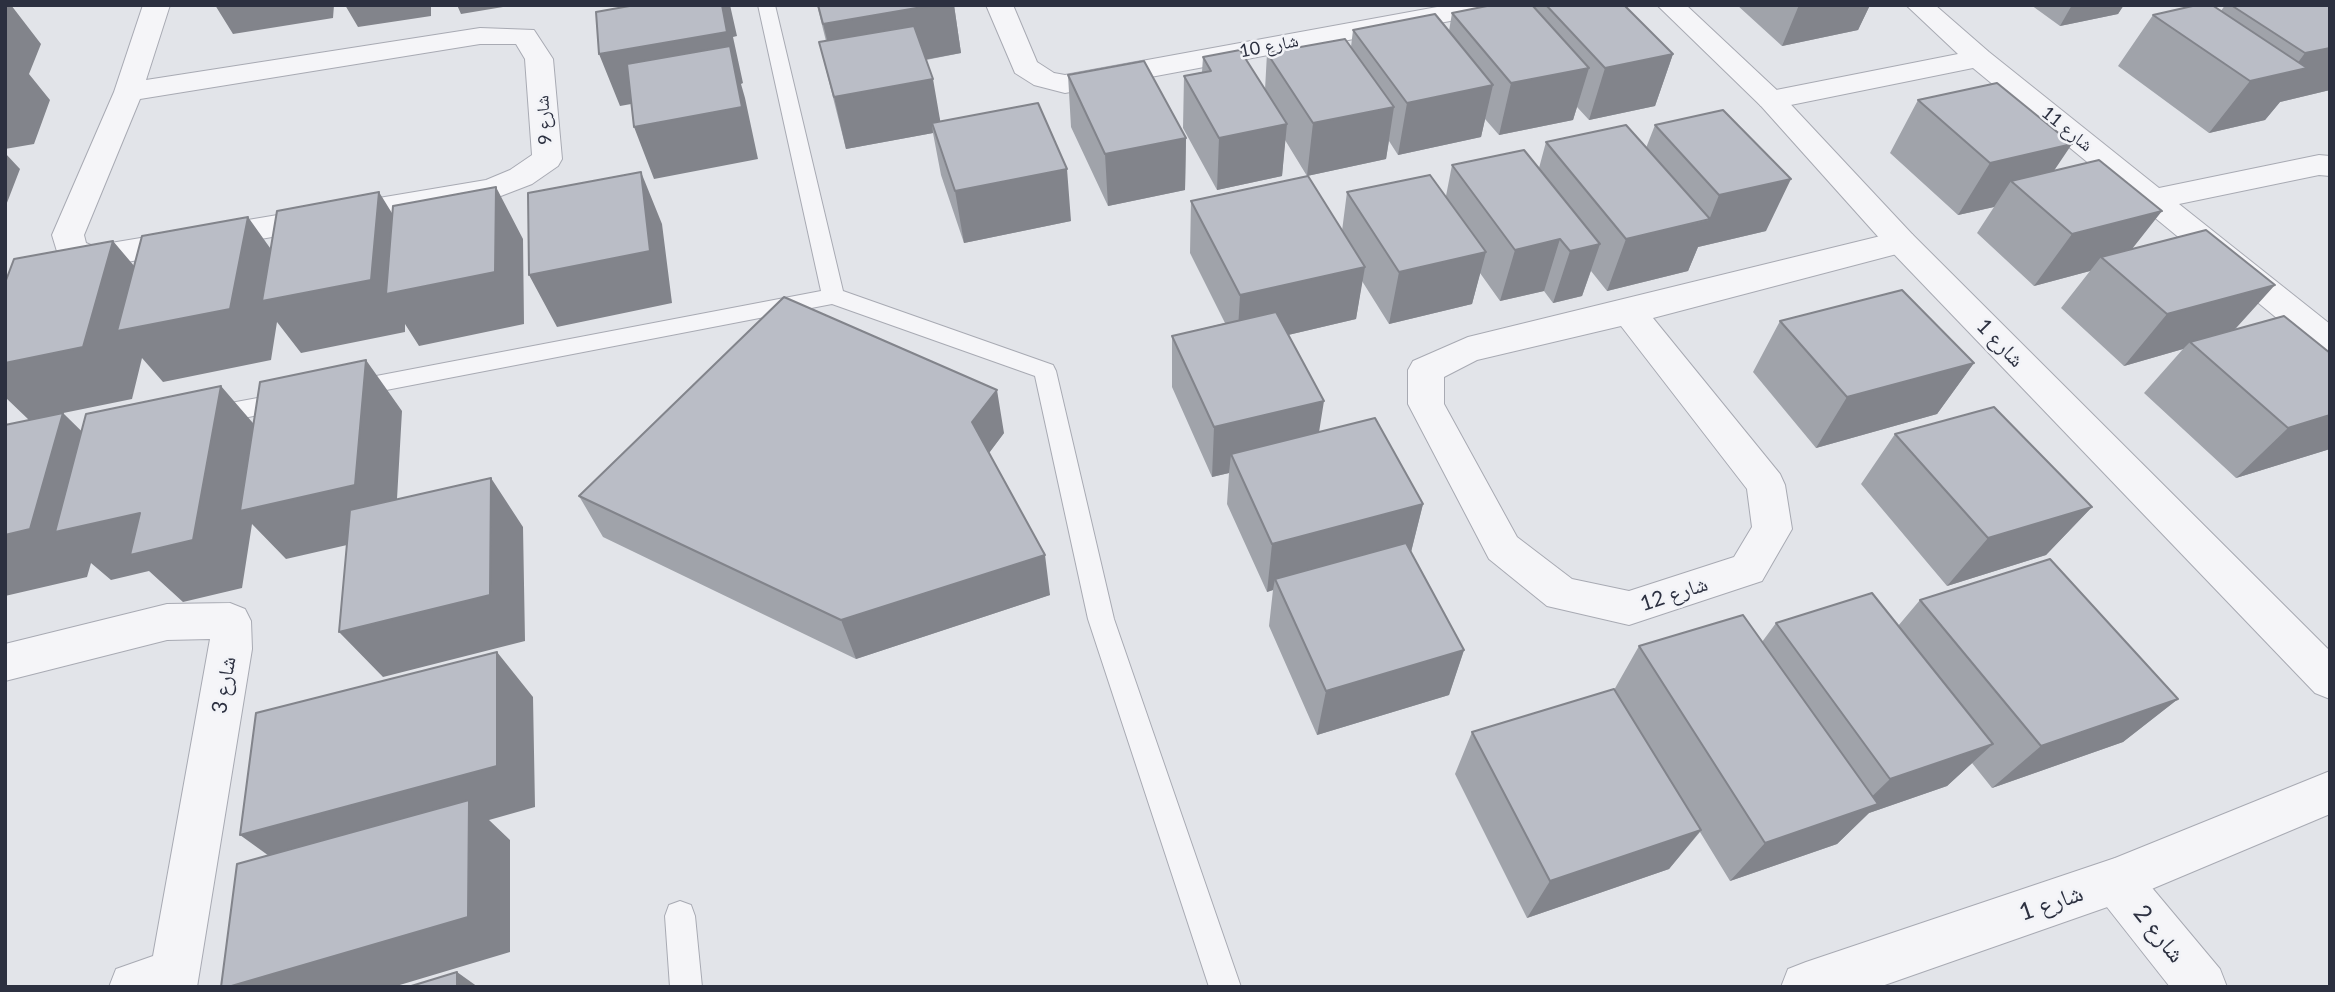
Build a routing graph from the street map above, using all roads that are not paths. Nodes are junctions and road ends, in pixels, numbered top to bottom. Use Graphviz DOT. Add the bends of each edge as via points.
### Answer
graph roads {
  1 [pos="158,5"];
  2 [pos="766,5"];
  3 [pos="999,5"];
  4 [pos="1493,5"];
  5 [pos="1670,5"];
  6 [pos="1919,5"];
  7 [pos="1412,12"];
  8 [pos="1979,58"];
  9 [pos="128,92"];
  10 [pos="1771,100"];
  11 [pos="2330,166"];
  12 [pos="2155,199"];
  13 [pos="1900,242"];
  14 [pos="834,296"];
  15 [pos="1629,312"];
  16 [pos="2330,343"];
  17 [pos="182,422"];
  18 [pos="5,663"];
  19 [pos="2330,680"];
  20 [pos="2330,792"];
  21 [pos="2116,881"];
  22 [pos="680,916"];
  23 [pos="159,983"];
  24 [pos="686,987"];
  25 [pos="1225,987"];
  26 [pos="1806,987"];
  27 [pos="2202,987"];
  1 -- 9 [label="street, شارع 9"];
  2 -- 14 [label="lane"];
  3 -- 7 [label="street, شارع 10" via="1024,67 1065,84"];
  4 -- 7 [label="street, شارع 10"];
  5 -- 10 [label="street, شارع 1"];
  6 -- 8 [label="street, شارع 11"];
  8 -- 10 [label="street"];
  8 -- 12 [label="street, شارع 11"];
  9 -- 9 [label="street, شارع 9" via="68,235 71,250 92,257 493,188 521,177 547,159 539,59 524,36 480,36"];
  10 -- 13 [label="street, شارع 1"];
  11 -- 12 [label="street" via="2319,164"];
  12 -- 16 [label="street, شارع 11"];
  13 -- 15 [label="street, شارع 12"];
  13 -- 19 [label="street, شارع 1"];
  14 -- 17 [label="lane"];
  14 -- 25 [label="lane" via="1045,371 1101,619"];
  15 -- 15 [label="street, شارع 12" via="1468,350 1426,370 1426,404 1503,548 1561,594 1629,608 1748,569 1772,528 1766,485"];
  18 -- 23 [label="street, شارع 3" via="167,622 230,621 231,649"];
  20 -- 21 [label="street, شارع 1"];
  21 -- 26 [label="street, شارع 1"];
  21 -- 27 [label="street, شارع 2"];
  22 -- 24 [label="lane"];
}
